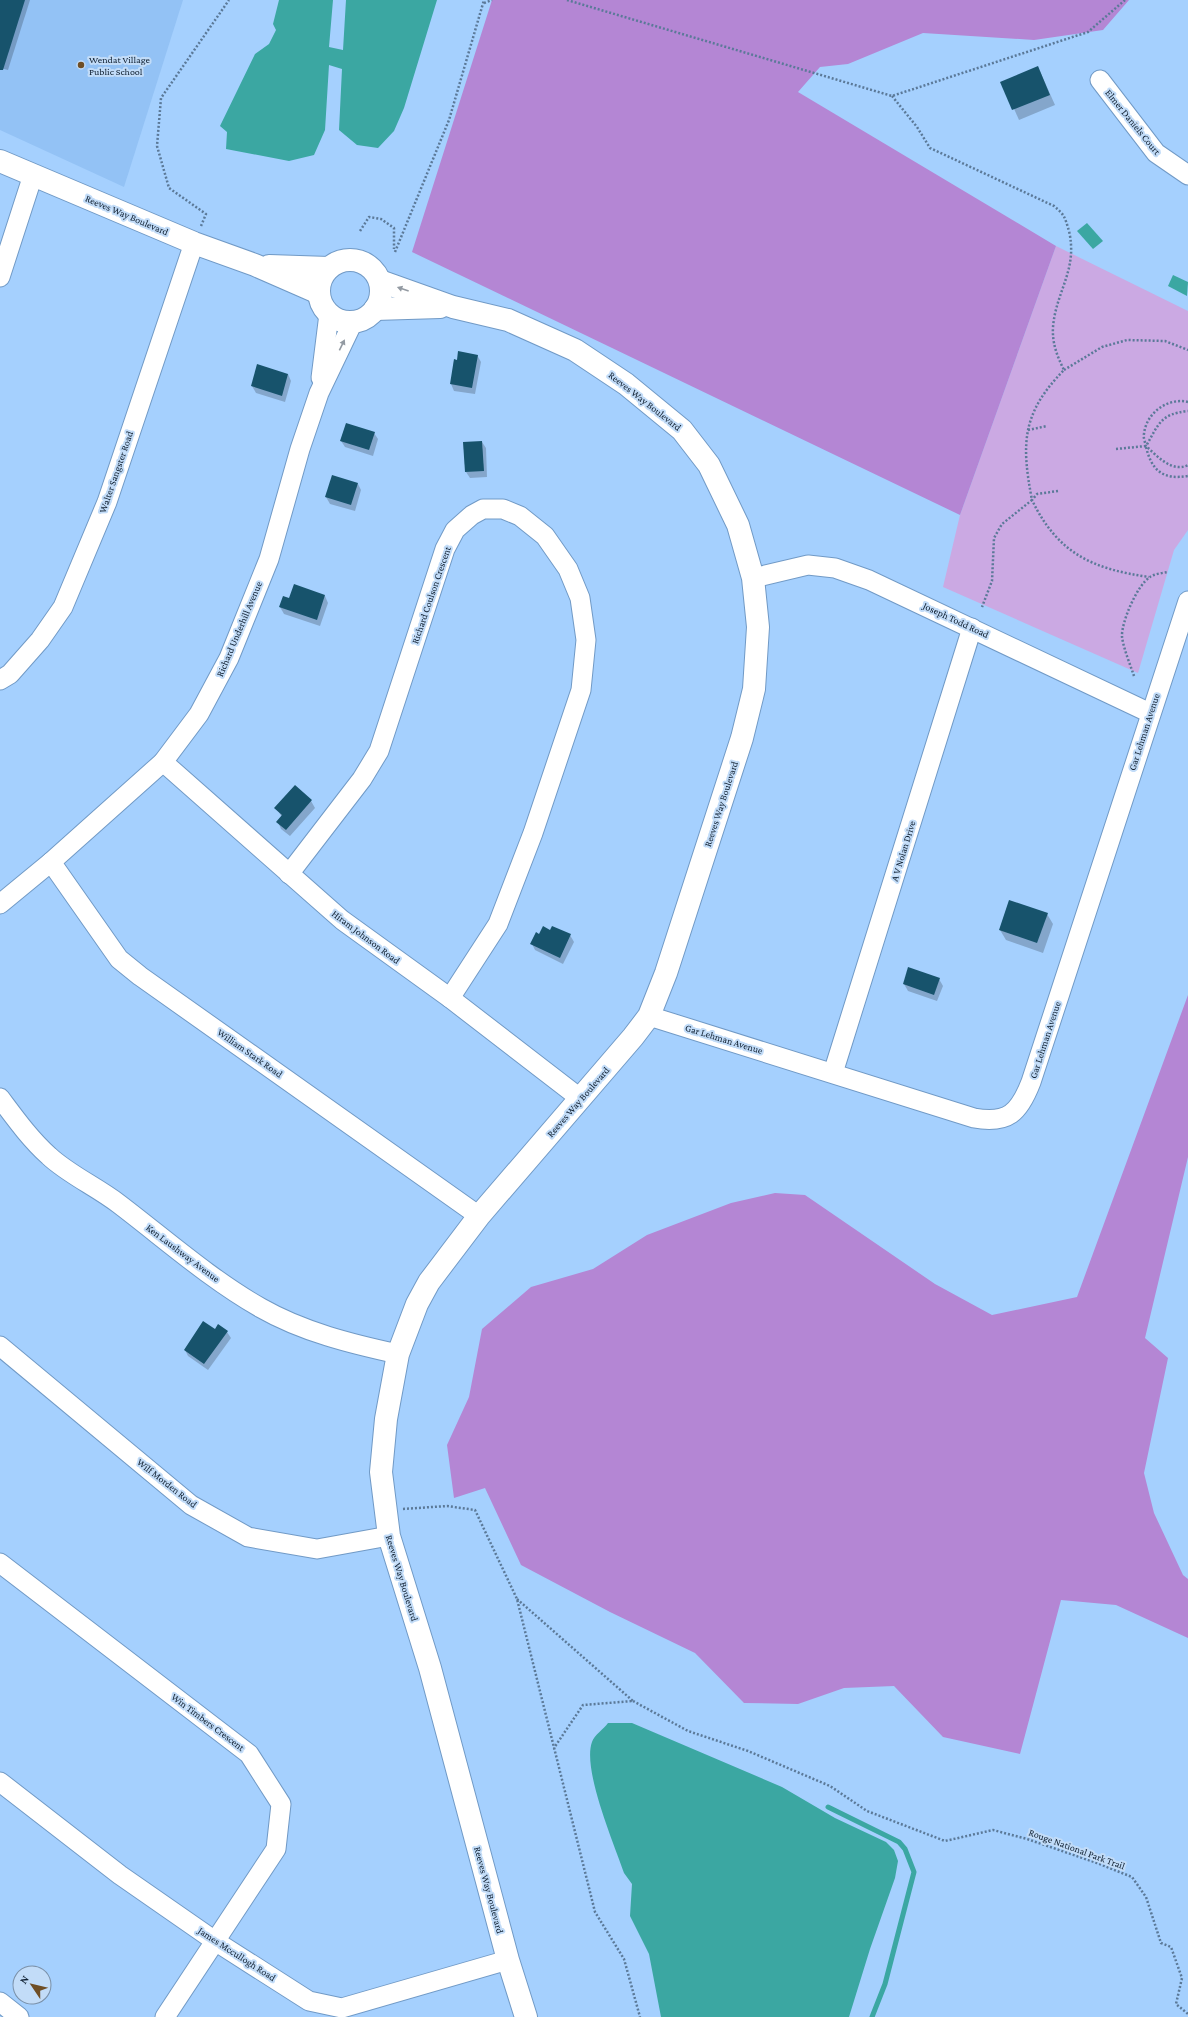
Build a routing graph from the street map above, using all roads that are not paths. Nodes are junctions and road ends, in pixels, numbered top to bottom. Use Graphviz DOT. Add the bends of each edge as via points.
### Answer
graph roads {
  1 [pos="1100,80"];
  2 [pos="0,161"];
  3 [pos="33,175"];
  4 [pos="1188,175"];
  5 [pos="194,243"];
  6 [pos="255,265"];
  7 [pos="329,268"];
  8 [pos="0,277"];
  9 [pos="380,281"];
  10 [pos="319,293"];
  11 [pos="454,307"];
  12 [pos="375,309"];
  13 [pos="329,314"];
  14 [pos="353,322"];
  15 [pos="319,393"];
  16 [pos="753,578"];
  17 [pos="1188,600"];
  18 [pos="972,628"];
  19 [pos="0,680"];
  20 [pos="1150,713"];
  21 [pos="163,762"];
  22 [pos="50,862"];
  23 [pos="289,874"];
  24 [pos="0,904"];
  25 [pos="450,998"];
  26 [pos="649,1016"];
  27 [pos="833,1073"];
  28 [pos="0,1098"];
  29 [pos="580,1099"];
  30 [pos="479,1216"];
  31 [pos="0,1346"];
  32 [pos="398,1354"];
  33 [pos="389,1536"];
  34 [pos="0,1563"];
  35 [pos="0,1782"];
  36 [pos="215,1941"];
  37 [pos="508,1960"];
  38 [pos="0,2002"];
  39 [pos="19,2017"];
  40 [pos="165,2017"];
  41 [pos="526,2017"];
  1 -- 4 [label="street, Elmer Daniels Court" via="1156,153"];
  2 -- 3 [label="street, Reeves Way Boulevard"];
  3 -- 5 [label="street, Reeves Way Boulevard"];
  3 -- 8 [label="street"];
  5 -- 6 [label="street, Reeves Way Boulevard"];
  5 -- 19 [label="street, Walter Sangster Road" via="107,502 63,607 40,640 10,674"];
  6 -- 7 [label="street, Reeves Way Boulevard"];
  6 -- 10 [label="street, Reeves Way Boulevard"];
  7 -- 9 [label="street" via="343,261 358,261 368,265"];
  7 -- 10 [label="street" via="320,284"];
  11 -- 9 [label="street, Reeves Way Boulevard, one-way"];
  9 -- 12 [label="street" via="380,300"];
  10 -- 13 [label="street" via="320,301"];
  11 -- 12 [label="street, Reeves Way Boulevard"];
  11 -- 16 [label="street, Reeves Way Boulevard" via="508,320 575,350 626,384 682,430 709,465 735,519"];
  12 -- 14 [label="street" via="362,320"];
  13 -- 14 [label="street" via="345,322"];
  13 -- 15 [label="street, Richard Underhill Avenue"];
  15 -- 14 [label="street, Richard Underhill Avenue, one-way"];
  15 -- 21 [label="street, Richard Underhill Avenue" via="300,449 269,559 229,658 199,714"];
  16 -- 18 [label="street, Joseph Todd Road" via="808,565 835,568 869,580"];
  16 -- 26 [label="street, Reeves Way Boulevard" via="758,627 754,689 742,738 666,973"];
  17 -- 20 [label="street, Gar Lehman Avenue"];
  18 -- 20 [label="street, Joseph Todd Road"];
  18 -- 27 [label="street, A V Nolan Drive"];
  20 -- 27 [label="street, Gar Lehman Avenue" via="1031,1082 1023,1102 1016,1111 999,1120 974,1118"];
  21 -- 22 [label="street, Richard Underhill Avenue"];
  21 -- 23 [label="street, Hiram Johnson Road"];
  22 -- 24 [label="street, Richard Underhill Avenue"];
  22 -- 30 [label="street, William Stark Road" via="119,959"];
  23 -- 25 [label="street, Hiram Johnson Road" via="365,938"];
  23 -- 25 [label="street, Richard Coulson Crescent" via="362,779 379,751 446,548 456,530 472,515 483,509 503,509 520,516 545,536 568,569 580,598 586,640 581,690 533,833 498,924"];
  25 -- 29 [label="street, Hiram Johnson Road"];
  26 -- 27 [label="street, Gar Lehman Avenue"];
  26 -- 29 [label="street, Reeves Way Boulevard"];
  28 -- 32 [label="street, Ken Laushway Avenue" via="49,1157 113,1199 226,1285 262,1308 291,1322 343,1341"];
  29 -- 30 [label="street, Reeves Way Boulevard"];
  30 -- 32 [label="street, Reeves Way Boulevard" via="430,1282 417,1304"];
  31 -- 33 [label="street, Wilf Morden Road" via="191,1505 248,1537 317,1549"];
  32 -- 33 [label="street, Reeves Way Boulevard" via="386,1419 381,1472"];
  33 -- 37 [label="street, Reeves Way Boulevard" via="430,1668"];
  34 -- 36 [label="street, Win Timbers Crescent" via="250,1754 280,1804 276,1849"];
  35 -- 36 [label="street, James Mccullogh Road" via="120,1875"];
  36 -- 37 [label="street, James Mccullogh Road" via="309,2001 342,2008"];
  36 -- 40 [label="street, Win Timbers Crescent"];
  37 -- 41 [label="street, Reeves Way Boulevard"];
  38 -- 39 [label="street"];
}
